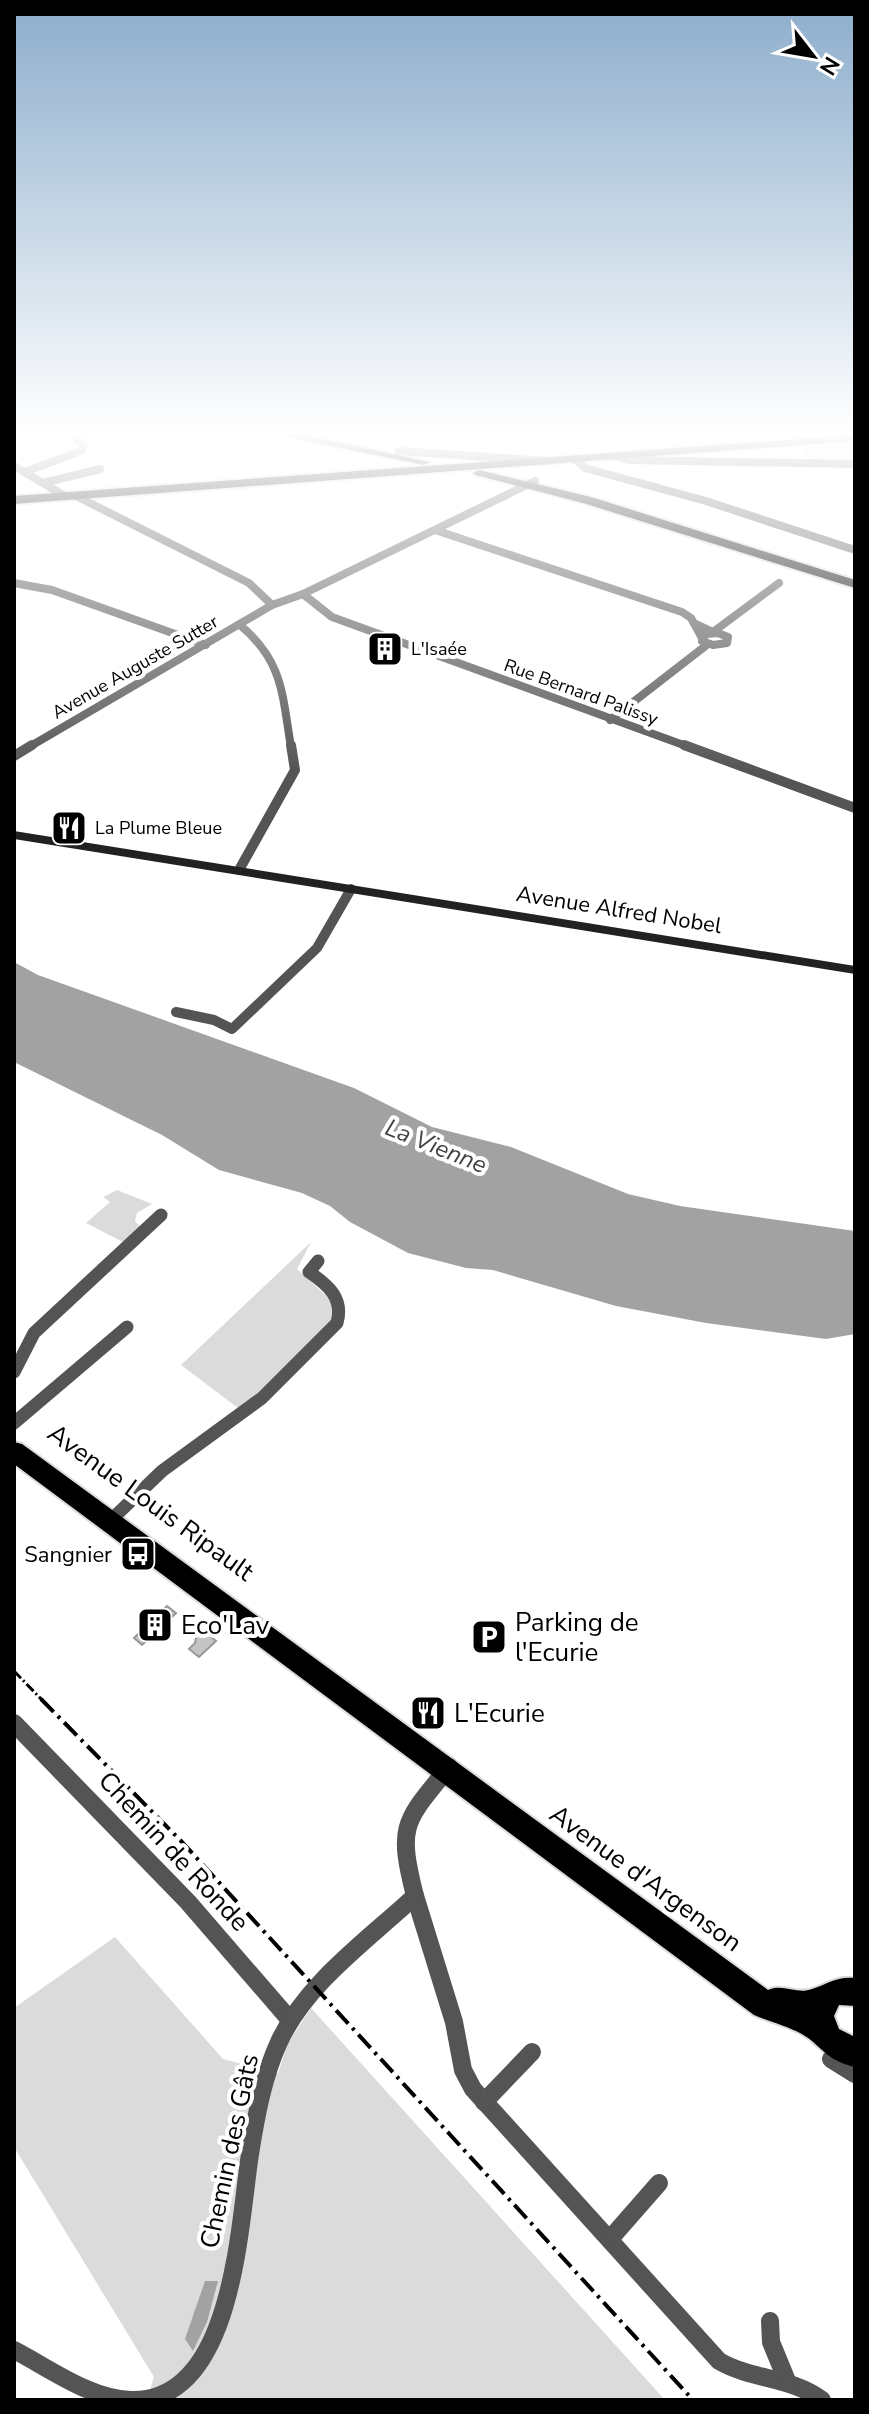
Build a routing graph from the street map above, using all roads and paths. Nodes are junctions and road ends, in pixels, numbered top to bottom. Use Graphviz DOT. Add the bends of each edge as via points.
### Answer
graph roads {
  1 [pos="177,548"];
  2 [pos="399,548"];
  3 [pos="489,548"];
  4 [pos="749,548"];
  5 [pos="855,582"];
  6 [pos="14,583"];
  7 [pos="779,583"];
  8 [pos="303,594"];
  9 [pos="272,605"];
  10 [pos="694,623"];
  11 [pos="240,625"];
  12 [pos="713,632"];
  13 [pos="705,641"];
  14 [pos="206,645"];
  15 [pos="610,720"];
  16 [pos="14,756"];
  17 [pos="855,808"];
  18 [pos="14,835"];
  19 [pos="239,870"];
  20 [pos="351,889"];
  21 [pos="855,970"];
  22 [pos="176,1012"];
  23 [pos="161,1215"];
  24 [pos="318,1261"];
  25 [pos="127,1327"];
  26 [pos="14,1372"];
  27 [pos="14,1423"];
  28 [pos="14,1439"];
  29 [pos="14,1451"];
  30 [pos="113,1518"];
  31 [pos="14,1723"];
  32 [pos="446,1763"];
  33 [pos="415,1896"];
  34 [pos="854,1991"];
  35 [pos="290,2020"];
  36 [pos="832,2036"];
  37 [pos="532,2052"];
  38 [pos="855,2074"];
  39 [pos="484,2102"];
  40 [pos="659,2183"];
  41 [pos="610,2239"];
  42 [pos="770,2321"];
  43 [pos="14,2350"];
  44 [pos="787,2381"];
  45 [pos="822,2400"];
  1 -- 9 [label="street" via="249,583"];
  2 -- 8 [label="street, Avenue Auguste Sutter"];
  3 -- 10 [label="street" via="676,609"];
  4 -- 5 [label="main road"];
  6 -- 14 [label="street" via="52,590"];
  7 -- 12 [label="street"];
  8 -- 9 [label="street, Avenue Auguste Sutter"];
  8 -- 15 [label="street, Rue Bernard Palissy" via="332,617"];
  9 -- 11 [label="street, Avenue Auguste Sutter"];
  10 -- 12 [label="street"];
  10 -- 13 [label="street"];
  11 -- 14 [label="street, Avenue Auguste Sutter"];
  11 -- 19 [label="street" via="278,670 295,770"];
  12 -- 13 [label="street"];
  12 -- 13 [label="street" via="729,641"];
  13 -- 15 [label="street"];
  14 -- 16 [label="street, Avenue Auguste Sutter"];
  15 -- 17 [label="street, Rue Bernard Palissy"];
  18 -- 19 [label="street, Avenue Alfred Nobel"];
  19 -- 20 [label="street, Avenue Alfred Nobel"];
  20 -- 21 [label="street, Avenue Alfred Nobel"];
  20 -- 22 [label="street" via="322,939 232,1029"];
  23 -- 26 [label="street" via="34,1333"];
  24 -- 30 [label="street" via="309,1272 337,1298 342,1312 337,1323 262,1398 162,1471"];
  25 -- 27 [label="street, Avenue Louis Ripault"];
  28 -- 30 [label="main road, Avenue Louis Ripault"];
  29 -- 30 [label="main road, Avenue Louis Ripault"];
  30 -- 32 [label="main road, Avenue Louis Ripault"];
  31 -- 35 [label="street, Chemin de Ronde" via="188,1902"];
  32 -- 33 [label="street" via="403,1827 401,1845"];
  32 -- 36 [label="main road, Avenue d'Argenson" via="764,2005"];
  33 -- 35 [label="street, Chemin des Gâts"];
  33 -- 39 [label="street" via="454,2022 463,2070"];
  34 -- 36 [label="main road" via="834,1991"];
  35 -- 43 [label="street, Chemin des Gâts" via="258,2109 219,2325 189,2375 147,2399 121,2399"];
  36 -- 38 [label="street"];
  37 -- 39 [label="street"];
  39 -- 41 [label="street"];
  40 -- 41 [label="street"];
  41 -- 44 [label="street" via="719,2361 742,2373"];
  42 -- 44 [label="street" via="771,2342"];
  44 -- 45 [label="street"];
}
